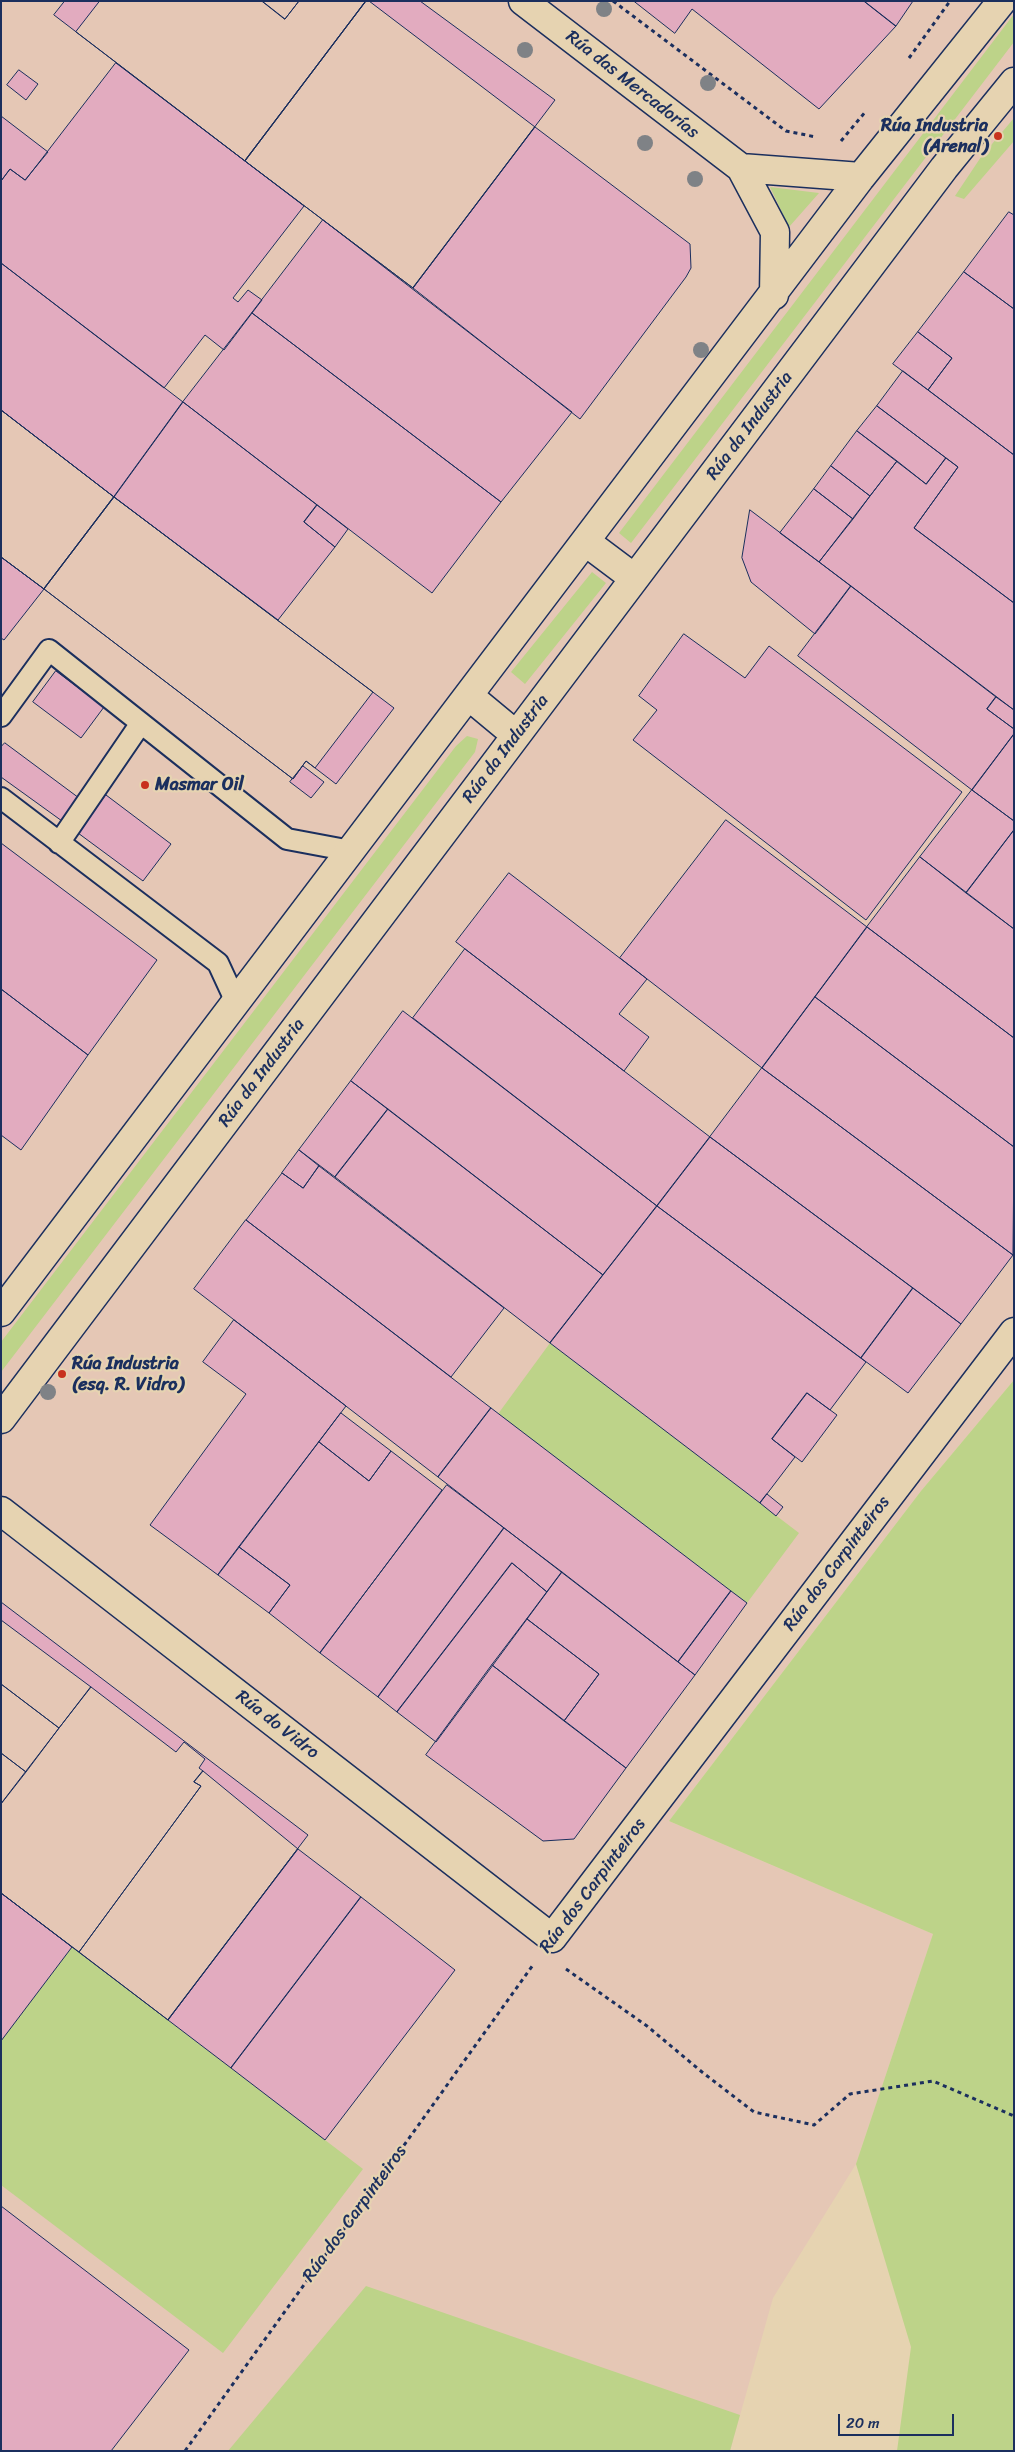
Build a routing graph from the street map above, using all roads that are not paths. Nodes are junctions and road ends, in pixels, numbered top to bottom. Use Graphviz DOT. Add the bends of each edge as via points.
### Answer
graph roads {
  1 [pos="523,1"];
  2 [pos="1002,1"];
  3 [pos="1014,82"];
  4 [pos="741,168"];
  5 [pos="861,177"];
  6 [pos="774,295"];
  7 [pos="586,542"];
  8 [pos="634,578"];
  9 [pos="469,696"];
  10 [pos="1,716"];
  11 [pos="141,723"];
  12 [pos="516,735"];
  13 [pos="1,798"];
  14 [pos="60,842"];
  15 [pos="351,851"];
  16 [pos="236,1002"];
  17 [pos="1,1312"];
  18 [pos="1014,1332"];
  19 [pos="1,1419"];
  20 [pos="1,1511"];
  21 [pos="548,1946"];
  1 -- 4 [label="street, Rúa das Mercadorías"];
  2 -- 5 [label="street"];
  3 -- 8 [label="street, Rúa da Industria" via="944,168"];
  4 -- 5 [label="street"];
  4 -- 6 [label="street, Rúa das Mercadorías" via="774,232"];
  5 -- 6 [label="street"];
  6 -- 7 [label="street"];
  7 -- 8 [label="street"];
  7 -- 9 [label="street"];
  8 -- 12 [label="street, Rúa da Industria"];
  9 -- 12 [label="street"];
  9 -- 15 [label="street"];
  10 -- 11 [label="lane" via="49,650"];
  11 -- 14 [label="lane"];
  11 -- 15 [label="lane" via="286,839"];
  12 -- 19 [label="street, Rúa da Industria"];
  13 -- 14 [label="lane"];
  14 -- 16 [label="lane" via="218,963"];
  15 -- 16 [label="street"];
  16 -- 17 [label="street"];
  18 -- 21 [label="street, Rúa dos Carpinteiros"];
  20 -- 21 [label="street, Rúa do Vidro"];
}
